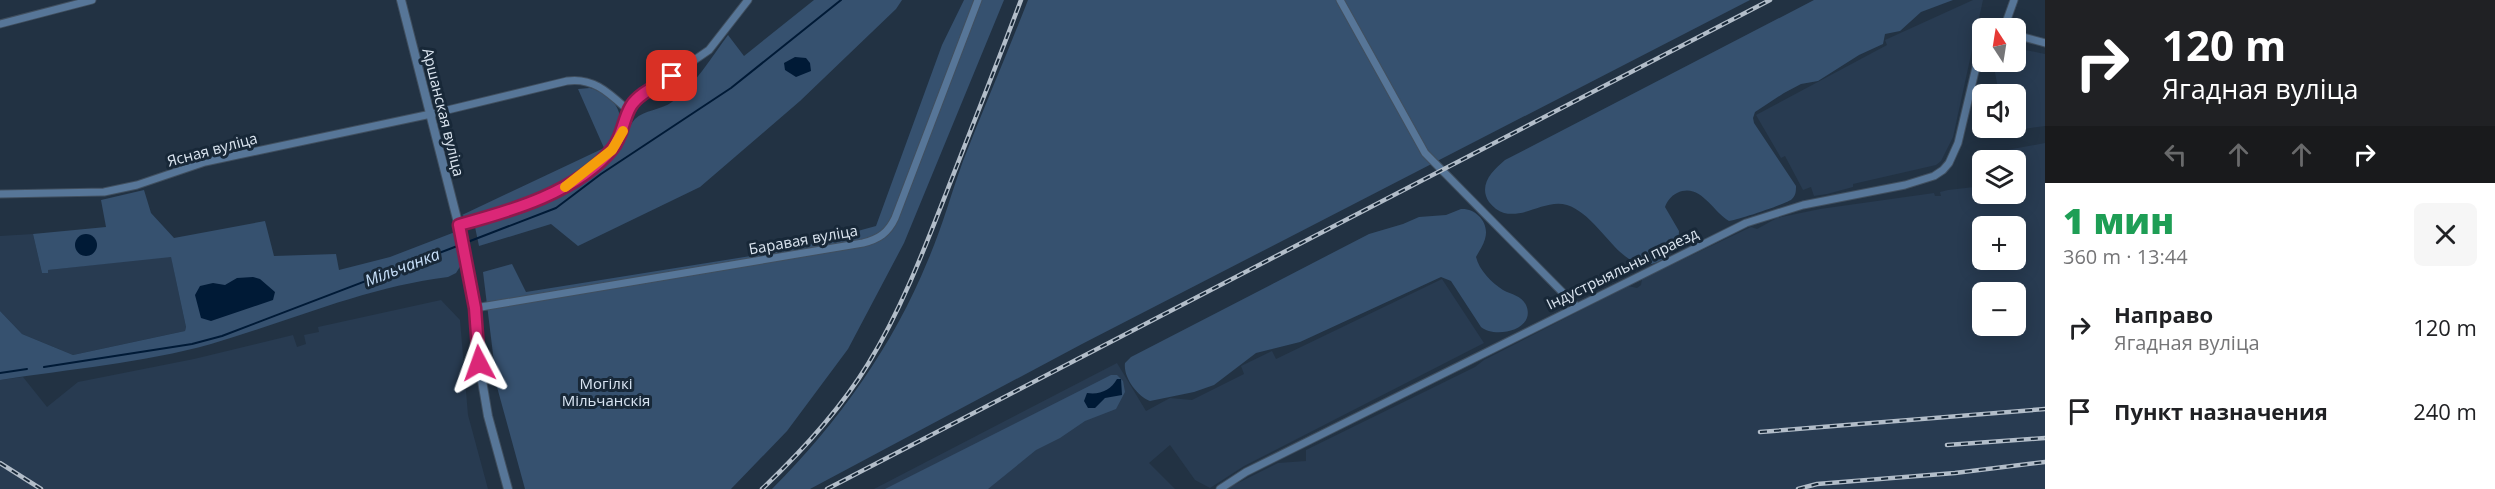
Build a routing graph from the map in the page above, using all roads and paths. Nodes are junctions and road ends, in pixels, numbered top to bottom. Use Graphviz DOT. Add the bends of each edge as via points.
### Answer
graph roads {
  1 [pos="92,0"];
  2 [pos="401,0"];
  3 [pos="748,0"];
  4 [pos="978,0"];
  5 [pos="1340,0"];
  6 [pos="2014,0"];
  7 [pos="2008,18"];
  8 [pos="0,24"];
  9 [pos="2026,38"];
  10 [pos="2045,43"];
  11 [pos="1975,72"];
  12 [pos="629,111"];
  13 [pos="431,114"];
  14 [pos="0,194"];
  15 [pos="460,227"];
  16 [pos="1576,306"];
  17 [pos="475,308"];
  18 [pos="508,489"];
  19 [pos="1220,489"];
  1 -- 8 [label="street"];
  2 -- 13 [label="street, Аршанская вуліца"];
  3 -- 12 [label="street" via="710,50 640,97"];
  4 -- 17 [label="street, Баравая вуліца" via="895,218 878,239"];
  5 -- 16 [label="street" via="1425,153"];
  6 -- 7 [label="street"];
  9 -- 10 [label="street"];
  11 -- 16 [label="street, Індустрыяльны праезд" via="1958,143 1949,163 1934,176 1803,205 1746,223"];
  12 -- 13 [label="street, Ясная вуліца" via="596,85 577,79"];
  12 -- 15 [label="street" via="612,150 564,187"];
  13 -- 14 [label="street, Ясная вуліца" via="216,159 104,192"];
  13 -- 15 [label="street, Аршанская вуліца"];
  15 -- 17 [label="street, Аршанская вуліца"];
  16 -- 19 [label="street, Індустрыяльны праезд" via="1246,472"];
  17 -- 18 [label="street, Аршанская вуліца" via="488,416"];
}
